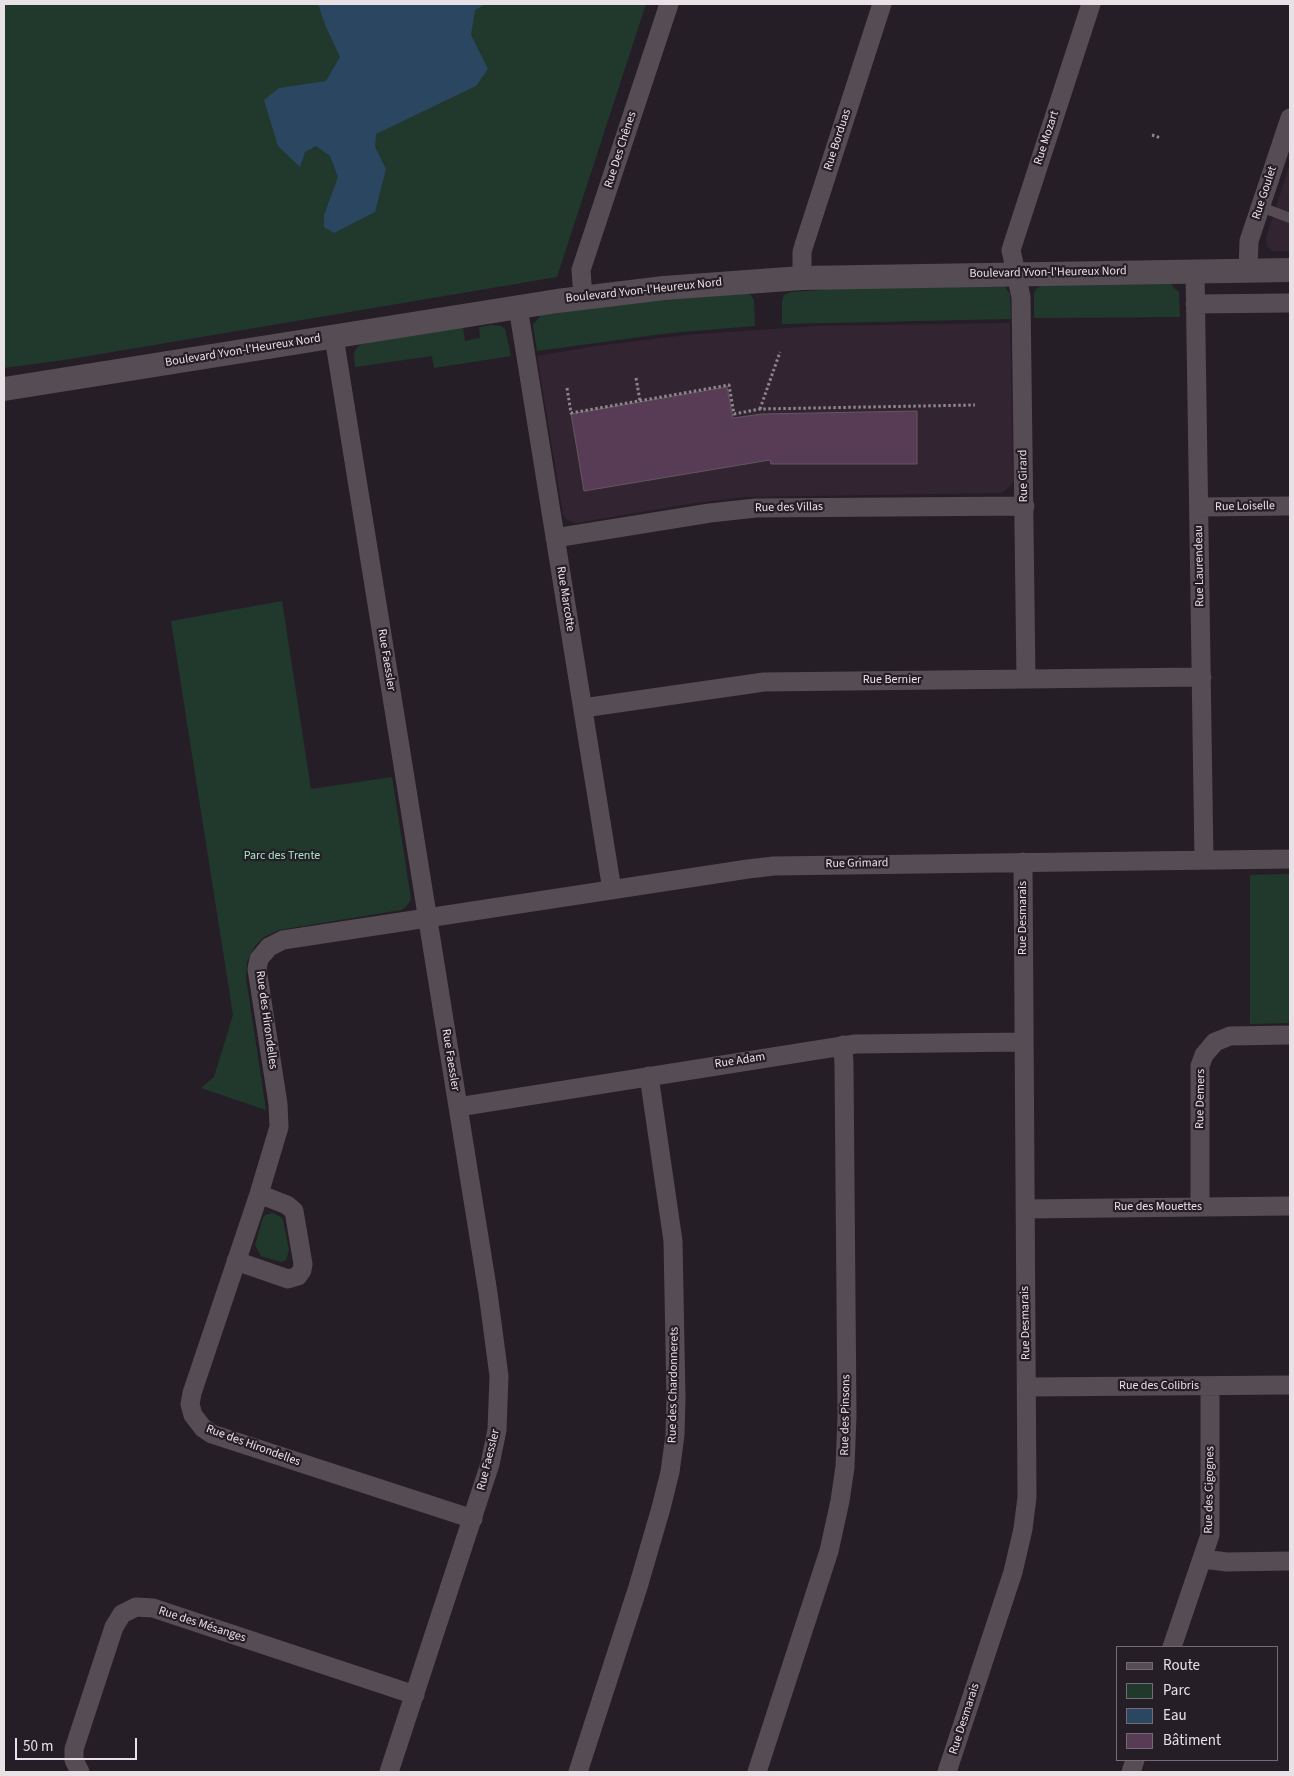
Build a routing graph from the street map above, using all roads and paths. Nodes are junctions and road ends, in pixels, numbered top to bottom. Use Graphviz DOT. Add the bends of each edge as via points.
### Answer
graph roads {
  1 [pos="669,4"];
  2 [pos="882,4"];
  3 [pos="1091,4"];
  4 [pos="1290,118"];
  5 [pos="1152,135"];
  6 [pos="1161,138"];
  7 [pos="1261,207"];
  8 [pos="1290,218"];
  9 [pos="1248,270"];
  10 [pos="1290,270"];
  11 [pos="1195,271"];
  12 [pos="1016,274"];
  13 [pos="802,278"];
  14 [pos="583,297"];
  15 [pos="1290,303"];
  16 [pos="1195,304"];
  17 [pos="518,307"];
  18 [pos="334,337"];
  19 [pos="780,352"];
  20 [pos="636,378"];
  21 [pos="567,388"];
  22 [pos="4,389"];
  23 [pos="640,401"];
  24 [pos="975,405"];
  25 [pos="760,409"];
  26 [pos="1024,506"];
  27 [pos="1290,506"];
  28 [pos="1199,507"];
  29 [pos="555,538"];
  30 [pos="1202,677"];
  31 [pos="1026,679"];
  32 [pos="583,708"];
  33 [pos="1290,859"];
  34 [pos="1204,860"];
  35 [pos="1023,862"];
  36 [pos="612,890"];
  37 [pos="427,919"];
  38 [pos="1290,1035"];
  39 [pos="1024,1042"];
  40 [pos="842,1045"];
  41 [pos="649,1076"];
  42 [pos="458,1106"];
  43 [pos="259,1194"];
  44 [pos="1290,1206"];
  45 [pos="1200,1207"];
  46 [pos="1025,1208"];
  47 [pos="236,1261"];
  48 [pos="1290,1385"];
  49 [pos="1210,1386"];
  50 [pos="1027,1387"];
  51 [pos="473,1520"];
  52 [pos="1203,1559"];
  53 [pos="1290,1561"];
  54 [pos="1172,1646"];
  55 [pos="415,1695"];
  56 [pos="80,1772"];
  57 [pos="389,1772"];
  58 [pos="578,1772"];
  59 [pos="757,1772"];
  60 [pos="947,1772"];
  1 -- 14 [label="street, Rue Des Chênes" via="581,270"];
  2 -- 13 [label="street, Rue Borduas" via="804,245"];
  3 -- 12 [label="street, Rue Mozart" via="1011,250"];
  4 -- 7 [label="street, Rue Goulet"];
  5 -- 6 [label="path"];
  7 -- 8 [label="lane"];
  7 -- 9 [label="street, Rue Goulet" via="1250,241"];
  9 -- 10 [label="street, Boulevard Yvon-l'Heureux Nord"];
  9 -- 11 [label="street, Boulevard Yvon-l'Heureux Nord"];
  11 -- 12 [label="street, Boulevard Yvon-l'Heureux Nord"];
  11 -- 16 [label="street, Rue Laurendeau"];
  12 -- 13 [label="street, Boulevard Yvon-l'Heureux Nord"];
  12 -- 26 [label="street, Rue Girard" via="1021,297"];
  13 -- 14 [label="street, Boulevard Yvon-l'Heureux Nord"];
  14 -- 17 [label="street, Boulevard Yvon-l'Heureux Nord"];
  15 -- 16 [label="street"];
  16 -- 28 [label="street, Rue Laurendeau"];
  17 -- 18 [label="street, Boulevard Yvon-l'Heureux Nord"];
  17 -- 29 [label="street, Rue Marcotte"];
  18 -- 22 [label="street, Boulevard Yvon-l'Heureux Nord"];
  18 -- 37 [label="street, Rue Faessler"];
  19 -- 25 [label="path"];
  20 -- 23 [label="path"];
  21 -- 23 [label="path" via="571,413"];
  23 -- 25 [label="path" via="729,385 734,414"];
  24 -- 25 [label="path"];
  26 -- 29 [label="street, Rue des Villas" via="756,508"];
  26 -- 31 [label="street, Rue Girard"];
  27 -- 28 [label="street, Rue Loiselle"];
  28 -- 30 [label="street, Rue Laurendeau"];
  29 -- 32 [label="street, Rue Marcotte"];
  30 -- 31 [label="street, Rue Bernier"];
  30 -- 34 [label="street, Rue Laurendeau"];
  31 -- 32 [label="street, Rue Bernier" via="764,682"];
  32 -- 36 [label="street, Rue Marcotte"];
  33 -- 34 [label="street, Rue Grimard"];
  34 -- 35 [label="street, Rue Grimard"];
  35 -- 36 [label="street, Rue Grimard" via="774,866"];
  35 -- 39 [label="street, Rue Desmarais"];
  36 -- 37 [label="street, Rue Grimard"];
  37 -- 42 [label="street, Rue Faessler"];
  37 -- 43 [label="street, Rue des Hirondelles" via="283,940 262,954 258,980 279,1119 276,1141"];
  38 -- 45 [label="street, Rue Demers" via="1230,1036 1215,1042 1204,1055 1200,1066"];
  39 -- 40 [label="street, Rue Adam"];
  39 -- 46 [label="street, Rue Desmarais"];
  40 -- 41 [label="street, Rue Adam"];
  40 -- 59 [label="street, Rue des Pinsons" via="845,1085 845,1467 829,1551"];
  41 -- 42 [label="street, Rue Adam"];
  41 -- 58 [label="street, Rue des Chardonnerets" via="673,1241 675,1435 661,1508"];
  42 -- 51 [label="street, Rue Faessler" via="499,1376 499,1413 494,1449"];
  43 -- 47 [label="street, Rue des Hirondelles"];
  43 -- 47 [label="street" via="294,1211 302,1270 298,1276 288,1279"];
  44 -- 45 [label="street, Rue des Mouettes"];
  45 -- 46 [label="street, Rue des Mouettes"];
  46 -- 50 [label="street, Rue Desmarais"];
  47 -- 51 [label="street, Rue des Hirondelles" via="191,1398 198,1424 212,1434"];
  48 -- 49 [label="street, Rue des Colibris"];
  49 -- 50 [label="street, Rue des Colibris"];
  49 -- 52 [label="street, Rue des Cigognes" via="1211,1523"];
  50 -- 60 [label="street, Rue Desmarais" via="1028,1483 1023,1529 1013,1572"];
  51 -- 55 [label="street, Rue Faessler"];
  52 -- 53 [label="street"];
  52 -- 54 [label="street, Rue des Cigognes"];
  55 -- 56 [label="street, Rue des Mésanges" via="153,1608 136,1607 122,1614 114,1627 74,1749 74,1760"];
  55 -- 57 [label="street, Rue Faessler"];
}
